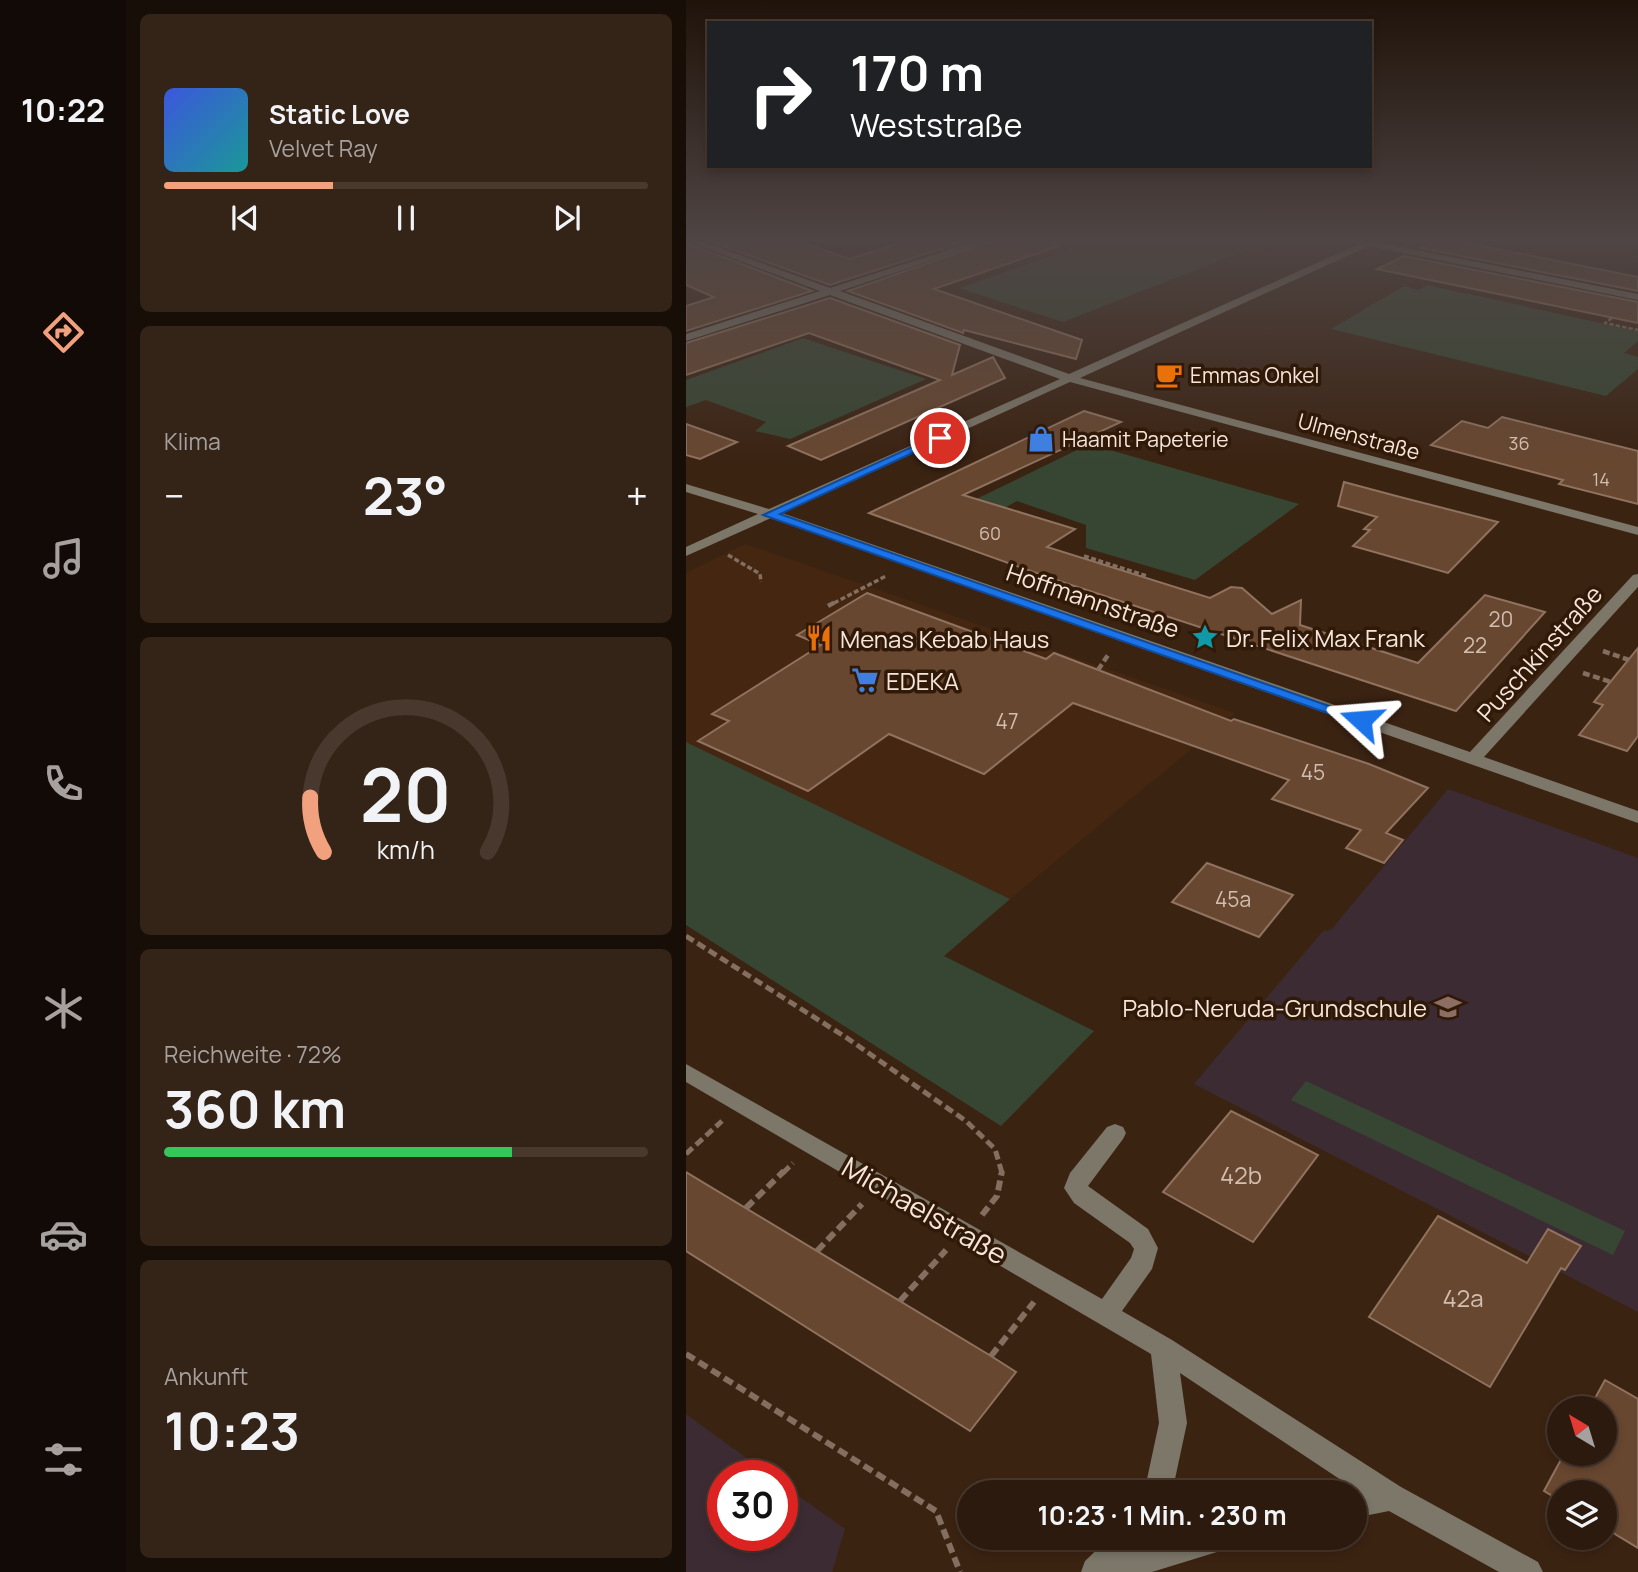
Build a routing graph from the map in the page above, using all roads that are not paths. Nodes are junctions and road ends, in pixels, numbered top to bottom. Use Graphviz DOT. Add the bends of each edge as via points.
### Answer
graph roads {
  1 [pos="756,315"];
  2 [pos="894,315"];
  3 [pos="1210,315"];
  4 [pos="686,338"];
  5 [pos="1071,379"];
  6 [pos="686,488"];
  7 [pos="769,515"];
  8 [pos="1638,531"];
  9 [pos="686,552"];
  10 [pos="1638,578"];
  11 [pos="1473,759"];
  12 [pos="1638,817"];
  13 [pos="686,1072"];
  14 [pos="1115,1133"];
  15 [pos="1105,1315"];
  16 [pos="1163,1348"];
  17 [pos="1161,1480"];
  18 [pos="1391,1497"];
  19 [pos="1367,1502"];
  20 [pos="1118,1550"];
  21 [pos="1178,1550"];
  22 [pos="1093,1572"];
  23 [pos="1102,1572"];
  24 [pos="1528,1572"];
  1 -- 4 [label="street"];
  2 -- 5 [label="street, Ulmenstraße"];
  3 -- 5 [label="street"];
  5 -- 7 [label="street"];
  5 -- 8 [label="street, Ulmenstraße"];
  6 -- 7 [label="street, Hoffmannstraße"];
  7 -- 9 [label="street"];
  7 -- 11 [label="street, Hoffmannstraße"];
  10 -- 11 [label="street, Puschkinstraße"];
  11 -- 12 [label="street, Hoffmannstraße"];
  13 -- 15 [label="street, Michaelstraße"];
  14 -- 15 [label="street" via="1076,1188 1139,1236 1146,1248 1143,1262"];
  15 -- 16 [label="street, Michaelstraße"];
  16 -- 17 [label="street" via="1173,1423"];
  16 -- 18 [label="street, Michaelstraße"];
  18 -- 19 [label="street"];
  18 -- 24 [label="street, Michaelstraße"];
  20 -- 22 [label="street"];
  21 -- 23 [label="street"];
}
